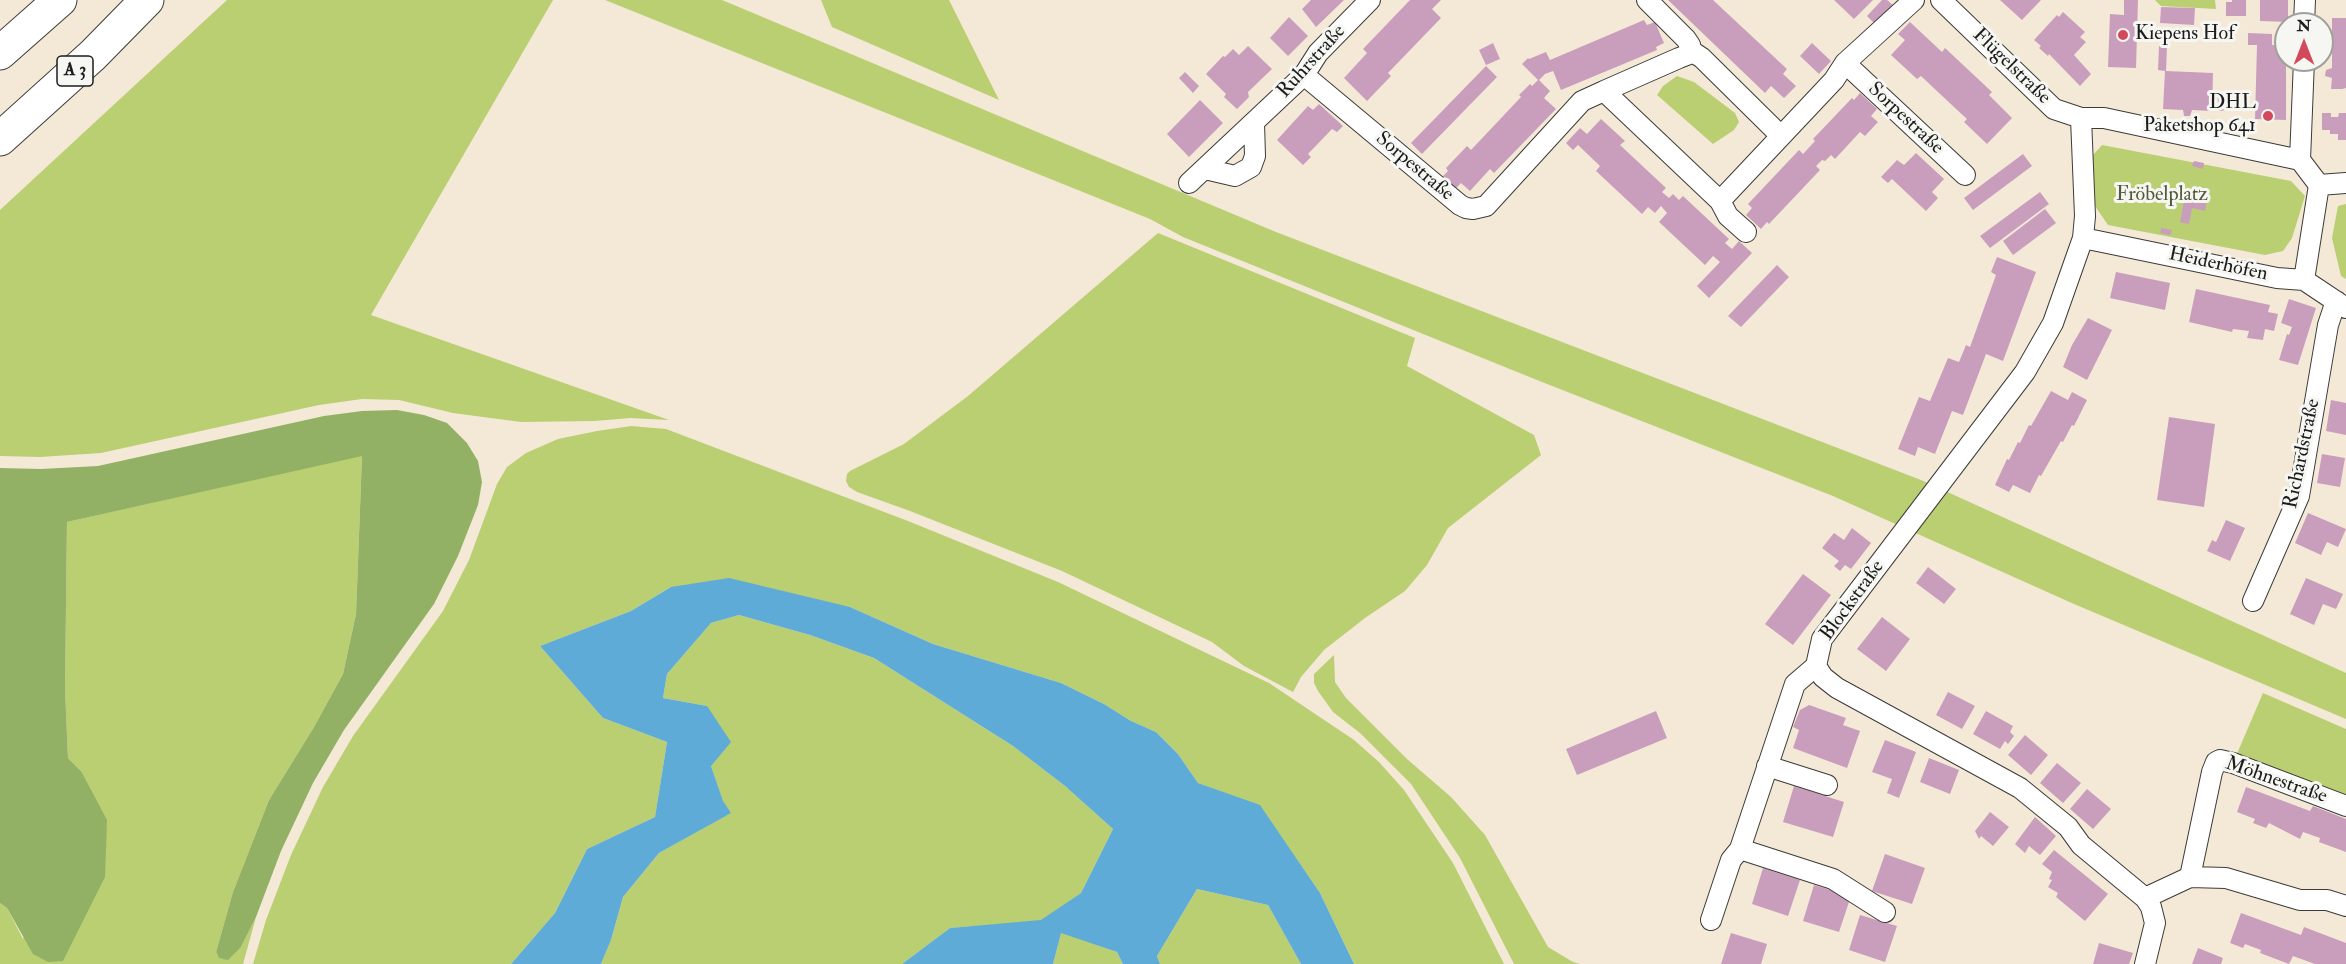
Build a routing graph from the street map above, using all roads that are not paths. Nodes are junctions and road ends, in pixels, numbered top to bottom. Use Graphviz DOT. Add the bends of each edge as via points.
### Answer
graph roads {
  1 [pos="60,0"];
  2 [pos="147,0"];
  3 [pos="1370,0"];
  4 [pos="1647,0"];
  5 [pos="1914,0"];
  6 [pos="1941,0"];
  7 [pos="0,53"];
  8 [pos="1692,53"];
  9 [pos="1845,63"];
  10 [pos="2304,72"];
  11 [pos="1304,75"];
  12 [pos="1604,91"];
  13 [pos="2081,118"];
  14 [pos="1254,123"];
  15 [pos="1780,136"];
  16 [pos="0,139"];
  17 [pos="2300,159"];
  18 [pos="1205,169"];
  19 [pos="1965,175"];
  20 [pos="1189,183"];
  21 [pos="2346,183"];
  22 [pos="2319,185"];
  23 [pos="1720,201"];
  24 [pos="1746,232"];
  25 [pos="2083,237"];
  26 [pos="2304,280"];
  27 [pos="2341,305"];
  28 [pos="2253,601"];
  29 [pos="1816,666"];
  30 [pos="1767,766"];
  31 [pos="1827,785"];
  32 [pos="2346,806"];
  33 [pos="1740,849"];
  34 [pos="2190,877"];
  35 [pos="2145,898"];
  36 [pos="2346,906"];
  37 [pos="1886,912"];
  38 [pos="1711,920"];
  39 [pos="2145,964"];
  1 -- 7 [label="highway"];
  2 -- 16 [label="highway, A 3"];
  3 -- 11 [label="street, Ruhrstraße" via="1318,53"];
  4 -- 8 [label="street" via="1686,39"];
  5 -- 9 [label="street"];
  6 -- 13 [label="street, Flügelstraße" via="2044,101 2054,109"];
  8 -- 12 [label="street, Sorpestraße"];
  8 -- 15 [label="street" via="1702,58"];
  9 -- 15 [label="street" via="1834,80"];
  9 -- 19 [label="street, Sorpestraße"];
  10 -- 17 [label="street"];
  11 -- 12 [label="street, Sorpestraße" via="1460,206 1473,209 1486,206 1582,101"];
  11 -- 14 [label="street, Ruhrstraße"];
  12 -- 23 [label="street"];
  13 -- 17 [label="street, Flügelstraße" via="2104,117"];
  13 -- 25 [label="street, Blockstraße"];
  14 -- 18 [label="street, Ruhrstraße"];
  14 -- 18 [label="street" via="1255,156 1251,167 1235,176"];
  15 -- 23 [label="street"];
  17 -- 22 [label="street"];
  18 -- 20 [label="street, Ruhrstraße"];
  21 -- 22 [label="street"];
  22 -- 26 [label="street"];
  23 -- 24 [label="street" via="1728,216"];
  25 -- 26 [label="street, Heiderhöfen" via="2277,278"];
  25 -- 29 [label="street, Blockstraße" via="2062,302 2034,359 1822,639"];
  26 -- 27 [label="street, Heiderhöfen"];
  27 -- 28 [label="street, Richardstraße" via="2328,325 2299,496"];
  29 -- 30 [label="street" via="1795,684"];
  29 -- 35 [label="street, Blockstraße" via="1837,688 2020,788"];
  30 -- 31 [label="street"];
  30 -- 33 [label="street"];
  32 -- 34 [label="street, Möhnestraße" via="2220,760 2212,772"];
  33 -- 37 [label="street" via="1833,879"];
  33 -- 38 [label="street" via="1731,860"];
  34 -- 35 [label="street"];
  34 -- 36 [label="street" via="2226,878 2300,900 2327,900"];
  35 -- 39 [label="street" via="2155,917"];
}
